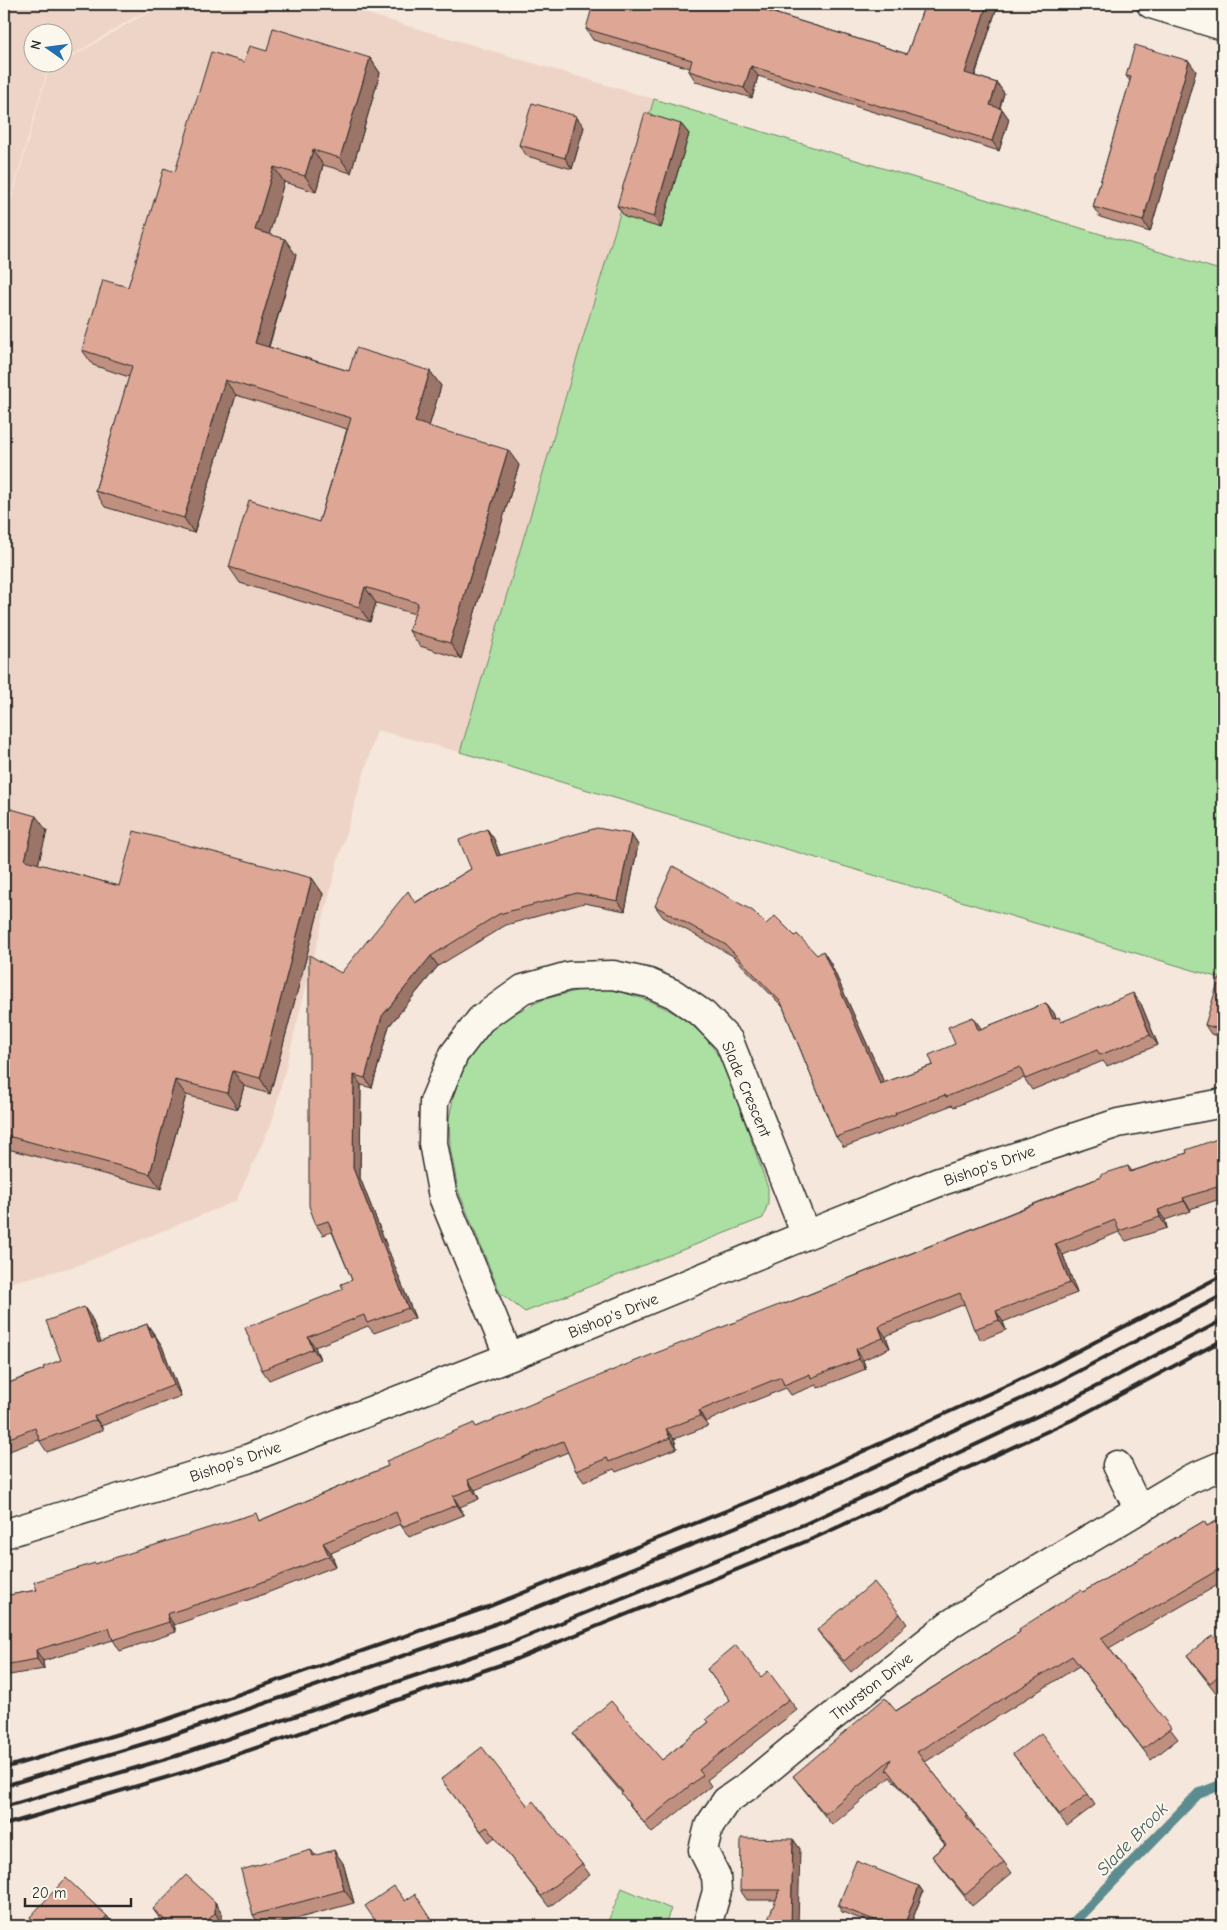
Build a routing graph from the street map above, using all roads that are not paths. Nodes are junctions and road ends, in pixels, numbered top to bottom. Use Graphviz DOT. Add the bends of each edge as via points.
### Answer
graph roads {
  1 [pos="1151,4"];
  2 [pos="1223,26"];
  3 [pos="1223,1103"];
  4 [pos="806,1235"];
  5 [pos="509,1357"];
  6 [pos="1117,1464"];
  7 [pos="1223,1465"];
  8 [pos="1139,1510"];
  9 [pos="4,1534"];
  10 [pos="706,1926"];
  1 -- 2 [label="street"];
  3 -- 4 [label="street, Bishop's Drive" via="1118,1123 1057,1142 939,1182"];
  4 -- 5 [label="street, Bishop's Drive"];
  4 -- 5 [label="street, Slade Crescent" via="729,1041 704,1015 674,994 649,983 613,975 569,976 523,988 481,1019 454,1054 434,1102 433,1143 443,1197"];
  5 -- 9 [label="street, Bishop's Drive" via="248,1459"];
  6 -- 8 [label="street"];
  7 -- 8 [label="street, Thurston Drive" via="1190,1479"];
  8 -- 10 [label="street, Thurston Drive" via="950,1624 726,1801 709,1826 703,1850 716,1876 717,1890"];
}
